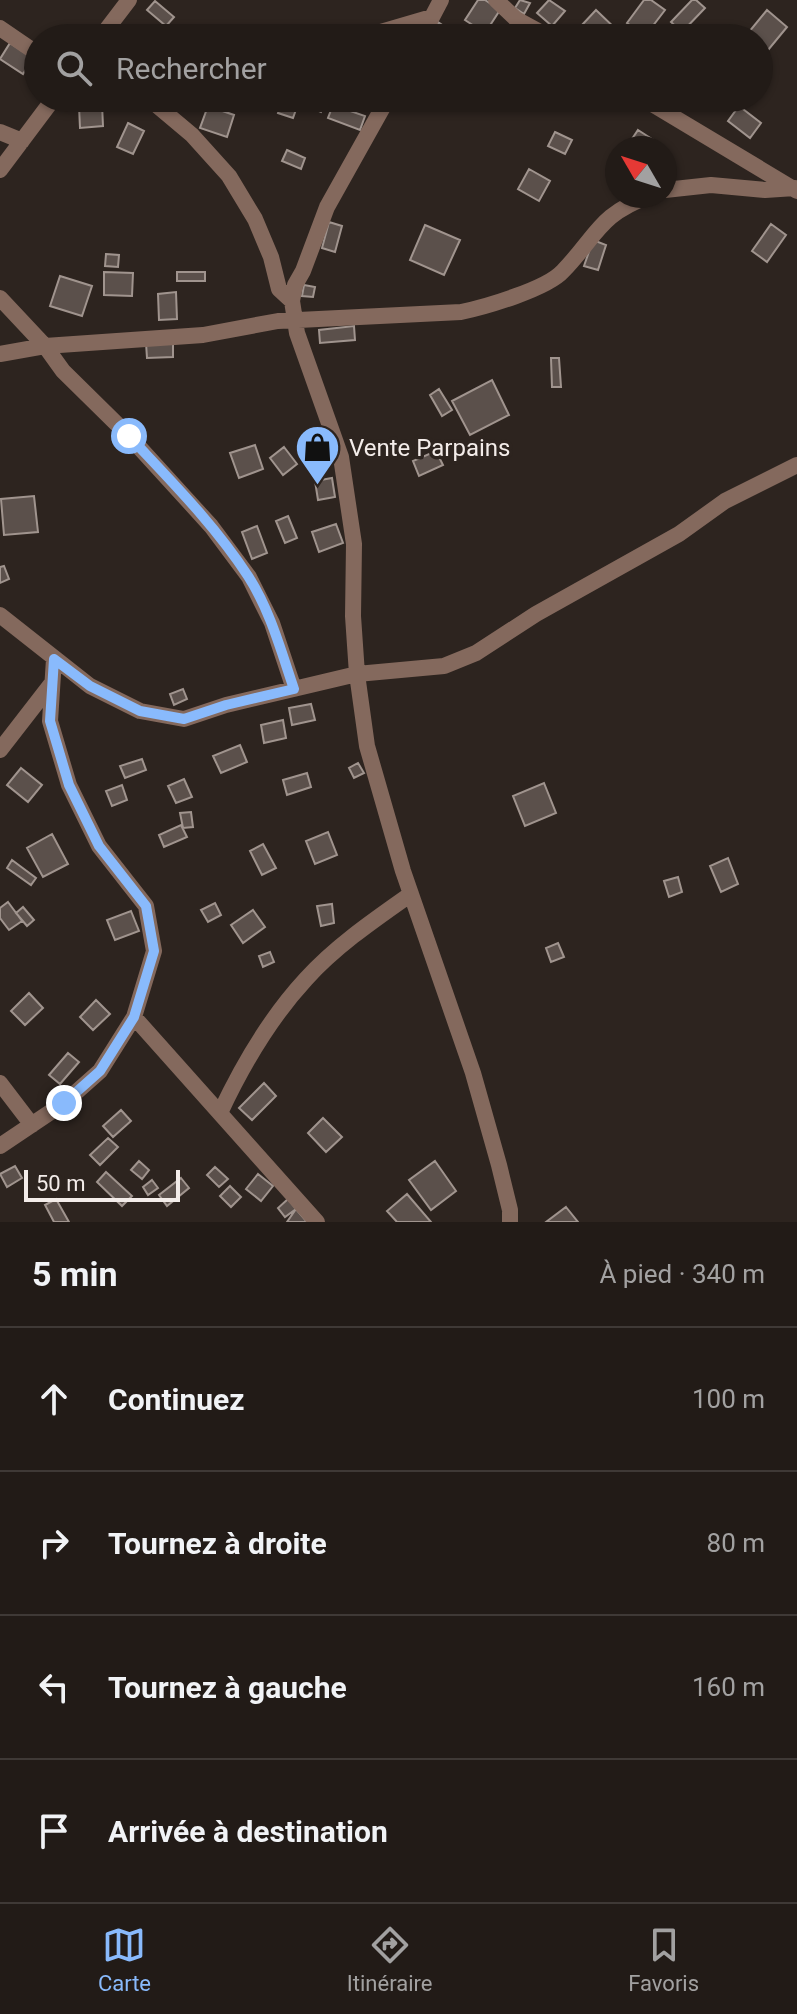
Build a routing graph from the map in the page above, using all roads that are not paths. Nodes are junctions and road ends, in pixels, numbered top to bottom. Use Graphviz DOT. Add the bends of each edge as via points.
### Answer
graph roads {
  1 [pos="129,0"];
  2 [pos="441,0"];
  3 [pos="496,0"];
  4 [pos="432,17"];
  5 [pos="111,24"];
  6 [pos="408,24"];
  7 [pos="428,24"];
  8 [pos="525,24"];
  9 [pos="0,28"];
  10 [pos="24,44"];
  11 [pos="44,112"];
  12 [pos="166,112"];
  13 [pos="380,112"];
  14 [pos="665,112"];
  15 [pos="0,132"];
  16 [pos="22,141"];
  17 [pos="0,170"];
  18 [pos="677,189"];
  19 [pos="796,189"];
  20 [pos="621,208"];
  21 [pos="0,298"];
  22 [pos="292,301"];
  23 [pos="297,321"];
  24 [pos="45,346"];
  25 [pos="0,354"];
  26 [pos="797,465"];
  27 [pos="0,615"];
  28 [pos="54,659"];
  29 [pos="357,674"];
  30 [pos="52,683"];
  31 [pos="294,689"];
  32 [pos="0,750"];
  33 [pos="411,894"];
  34 [pos="134,1017"];
  35 [pos="0,1083"];
  36 [pos="220,1113"];
  37 [pos="32,1125"];
  38 [pos="0,1146"];
  39 [pos="317,1222"];
  40 [pos="510,1222"];
  1 -- 5 [label="street"];
  2 -- 4 [label="street"];
  3 -- 8 [label="street"];
  4 -- 6 [label="street"];
  4 -- 7 [label="street"];
  9 -- 10 [label="street"];
  11 -- 16 [label="street"];
  12 -- 22 [label="street" via="229,176 255,219 279,289"];
  13 -- 22 [label="street" via="327,207"];
  14 -- 19 [label="street"];
  15 -- 16 [label="street"];
  16 -- 17 [label="street"];
  18 -- 19 [label="street"];
  20 -- 23 [label="street" via="562,273 487,307"];
  21 -- 24 [label="street"];
  22 -- 23 [label="street"];
  23 -- 24 [label="street" via="203,335"];
  23 -- 29 [label="street" via="341,457 354,544"];
  24 -- 25 [label="street"];
  24 -- 31 [label="street" via="211,526 249,577 272,623"];
  26 -- 29 [label="street" via="725,501 679,534 476,653 444,666"];
  27 -- 28 [label="street"];
  28 -- 30 [label="street"];
  28 -- 31 [label="street" via="90,686 140,711 184,719"];
  29 -- 31 [label="street"];
  29 -- 33 [label="street" via="367,746"];
  30 -- 32 [label="street"];
  30 -- 34 [label="street" via="50,721 69,785 99,846 146,906 154,951"];
  33 -- 36 [label="street" via="305,980 261,1038"];
  33 -- 40 [label="street" via="473,1073"];
  34 -- 36 [label="street"];
  34 -- 37 [label="street" via="100,1071"];
  35 -- 37 [label="street"];
  36 -- 39 [label="street"];
  37 -- 38 [label="street"];
}
